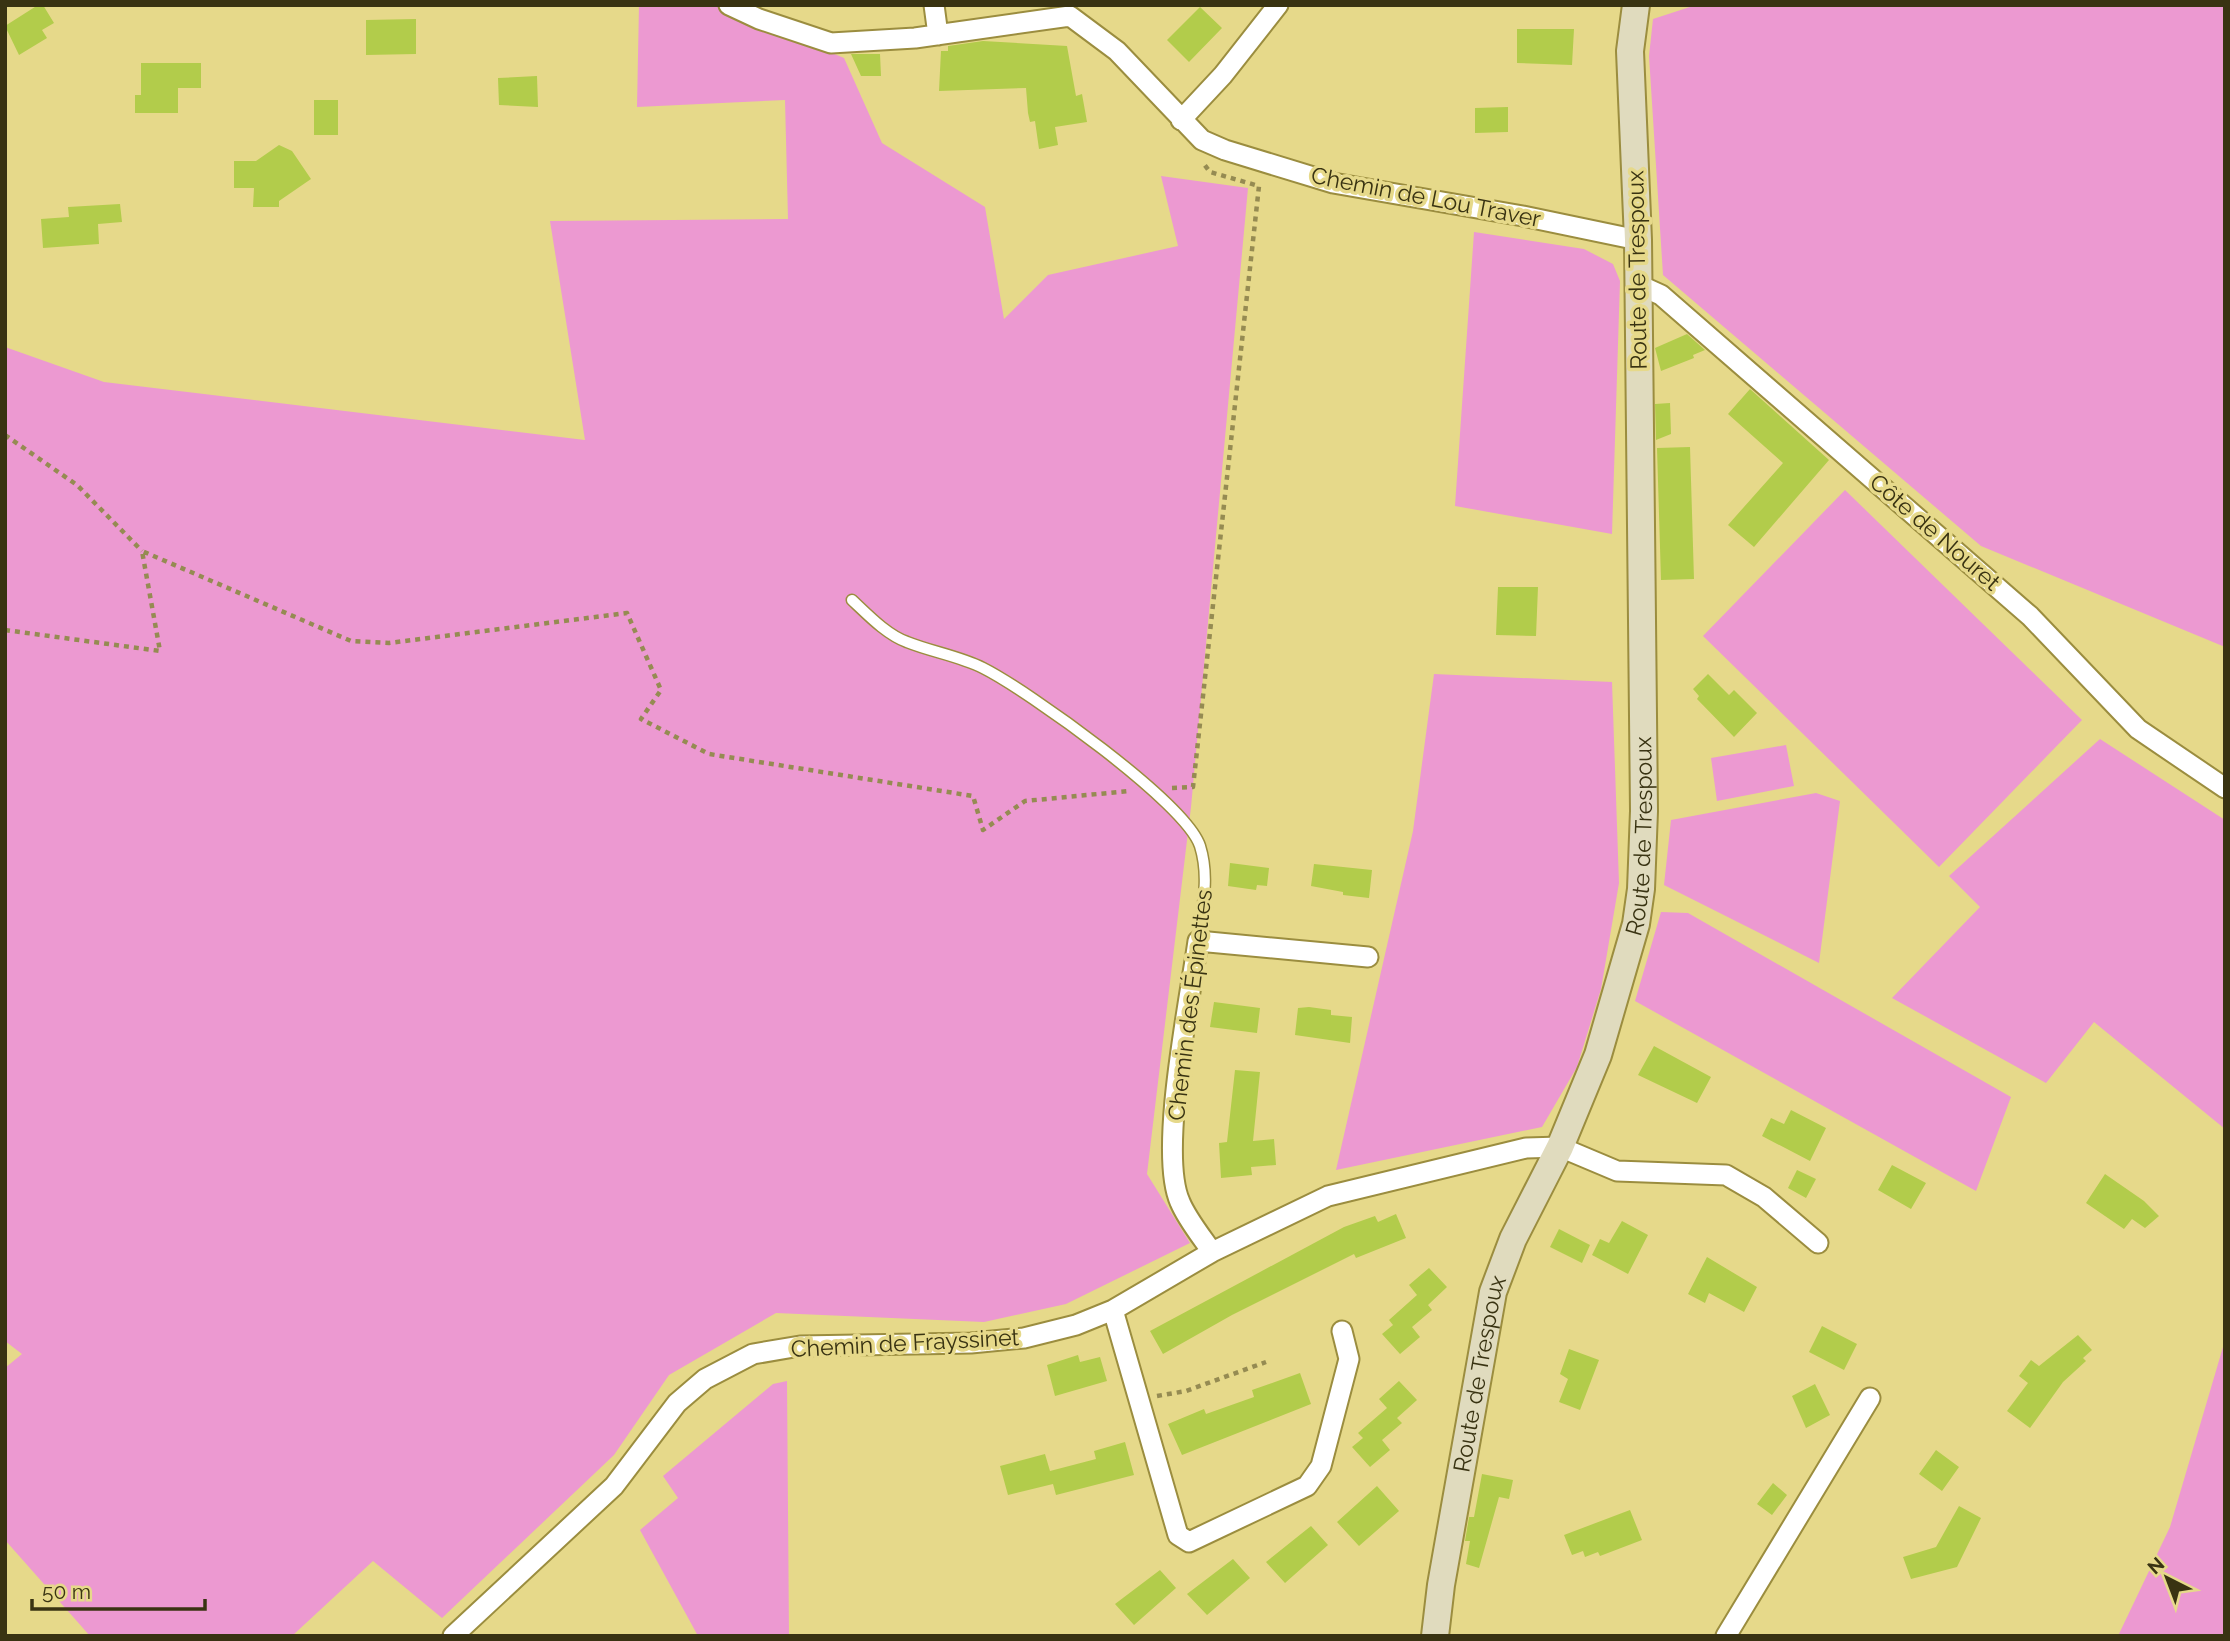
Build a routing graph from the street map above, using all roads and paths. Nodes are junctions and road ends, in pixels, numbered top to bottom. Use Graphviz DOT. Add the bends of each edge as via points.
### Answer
graph roads {
  1 [pos="729,5"];
  2 [pos="934,5"];
  3 [pos="1278,5"];
  4 [pos="1636,5"];
  5 [pos="1068,11"];
  6 [pos="937,35"];
  7 [pos="1181,120"];
  8 [pos="1203,163"];
  9 [pos="1638,240"];
  10 [pos="1639,285"];
  11 [pos="5,435"];
  12 [pos="142,551"];
  13 [pos="852,600"];
  14 [pos="5,630"];
  15 [pos="2225,788"];
  16 [pos="1150,789"];
  17 [pos="1198,941"];
  18 [pos="1368,957"];
  19 [pos="1560,1147"];
  20 [pos="1818,1243"];
  21 [pos="1212,1252"];
  22 [pos="1113,1310"];
  23 [pos="1342,1331"];
  24 [pos="1266,1362"];
  25 [pos="1870,1398"];
  26 [pos="1139,1399"];
  27 [pos="453,1636"];
  28 [pos="1435,1636"];
  29 [pos="1726,1636"];
  1 -- 6 [label="street, Chemin de Lou Traver" via="831,43"];
  2 -- 6 [label="street"];
  3 -- 7 [label="street"];
  4 -- 9 [label="street, Route de Trespoux" via="1630,51"];
  5 -- 6 [label="street, Chemin de Lou Traver"];
  5 -- 7 [label="street, Chemin de Lou Traver" via="1116,51"];
  7 -- 9 [label="street, Chemin de Lou Traver" via="1202,140 1225,150 1333,183"];
  8 -- 16 [label="path" via="1210,172 1259,186 1194,788"];
  9 -- 10 [label="street, Route de Trespoux"];
  10 -- 15 [label="street, Côte de Nouret" via="1661,295 2019,607 2138,729"];
  10 -- 19 [label="street, Route de Trespoux" via="1641,889 1636,924 1598,1055"];
  11 -- 12 [label="path" via="77,485"];
  12 -- 14 [label="path" via="160,651"];
  12 -- 16 [label="path" via="351,642 389,643 627,614 661,690 642,719 709,754 973,796 983,830 1025,801"];
  13 -- 16 [label="lane, Chemin des Épinettes" via="905,642 981,667 1031,695"];
  16 -- 17 [label="lane, Chemin des Épinettes" via="1199,843 1207,875"];
  17 -- 18 [label="street"];
  17 -- 21 [label="street, Chemin des Épinettes" via="1172,1155 1179,1201"];
  19 -- 20 [label="street" via="1617,1171 1726,1175 1764,1197"];
  19 -- 21 [label="street, Chemin de Frayssinet" via="1526,1148 1328,1196"];
  19 -- 28 [label="street, Route de Trespoux" via="1513,1240 1493,1292"];
  21 -- 22 [label="street, Chemin de Frayssinet"];
  22 -- 26 [label="street"];
  22 -- 27 [label="street, Chemin de Frayssinet" via="1024,1338 800,1346 753,1354 705,1379 677,1403 614,1486"];
  23 -- 26 [label="street" via="1349,1359 1321,1466 1307,1486 1189,1542 1178,1535"];
  24 -- 26 [label="path" via="1186,1391"];
  25 -- 29 [label="street"];
}
